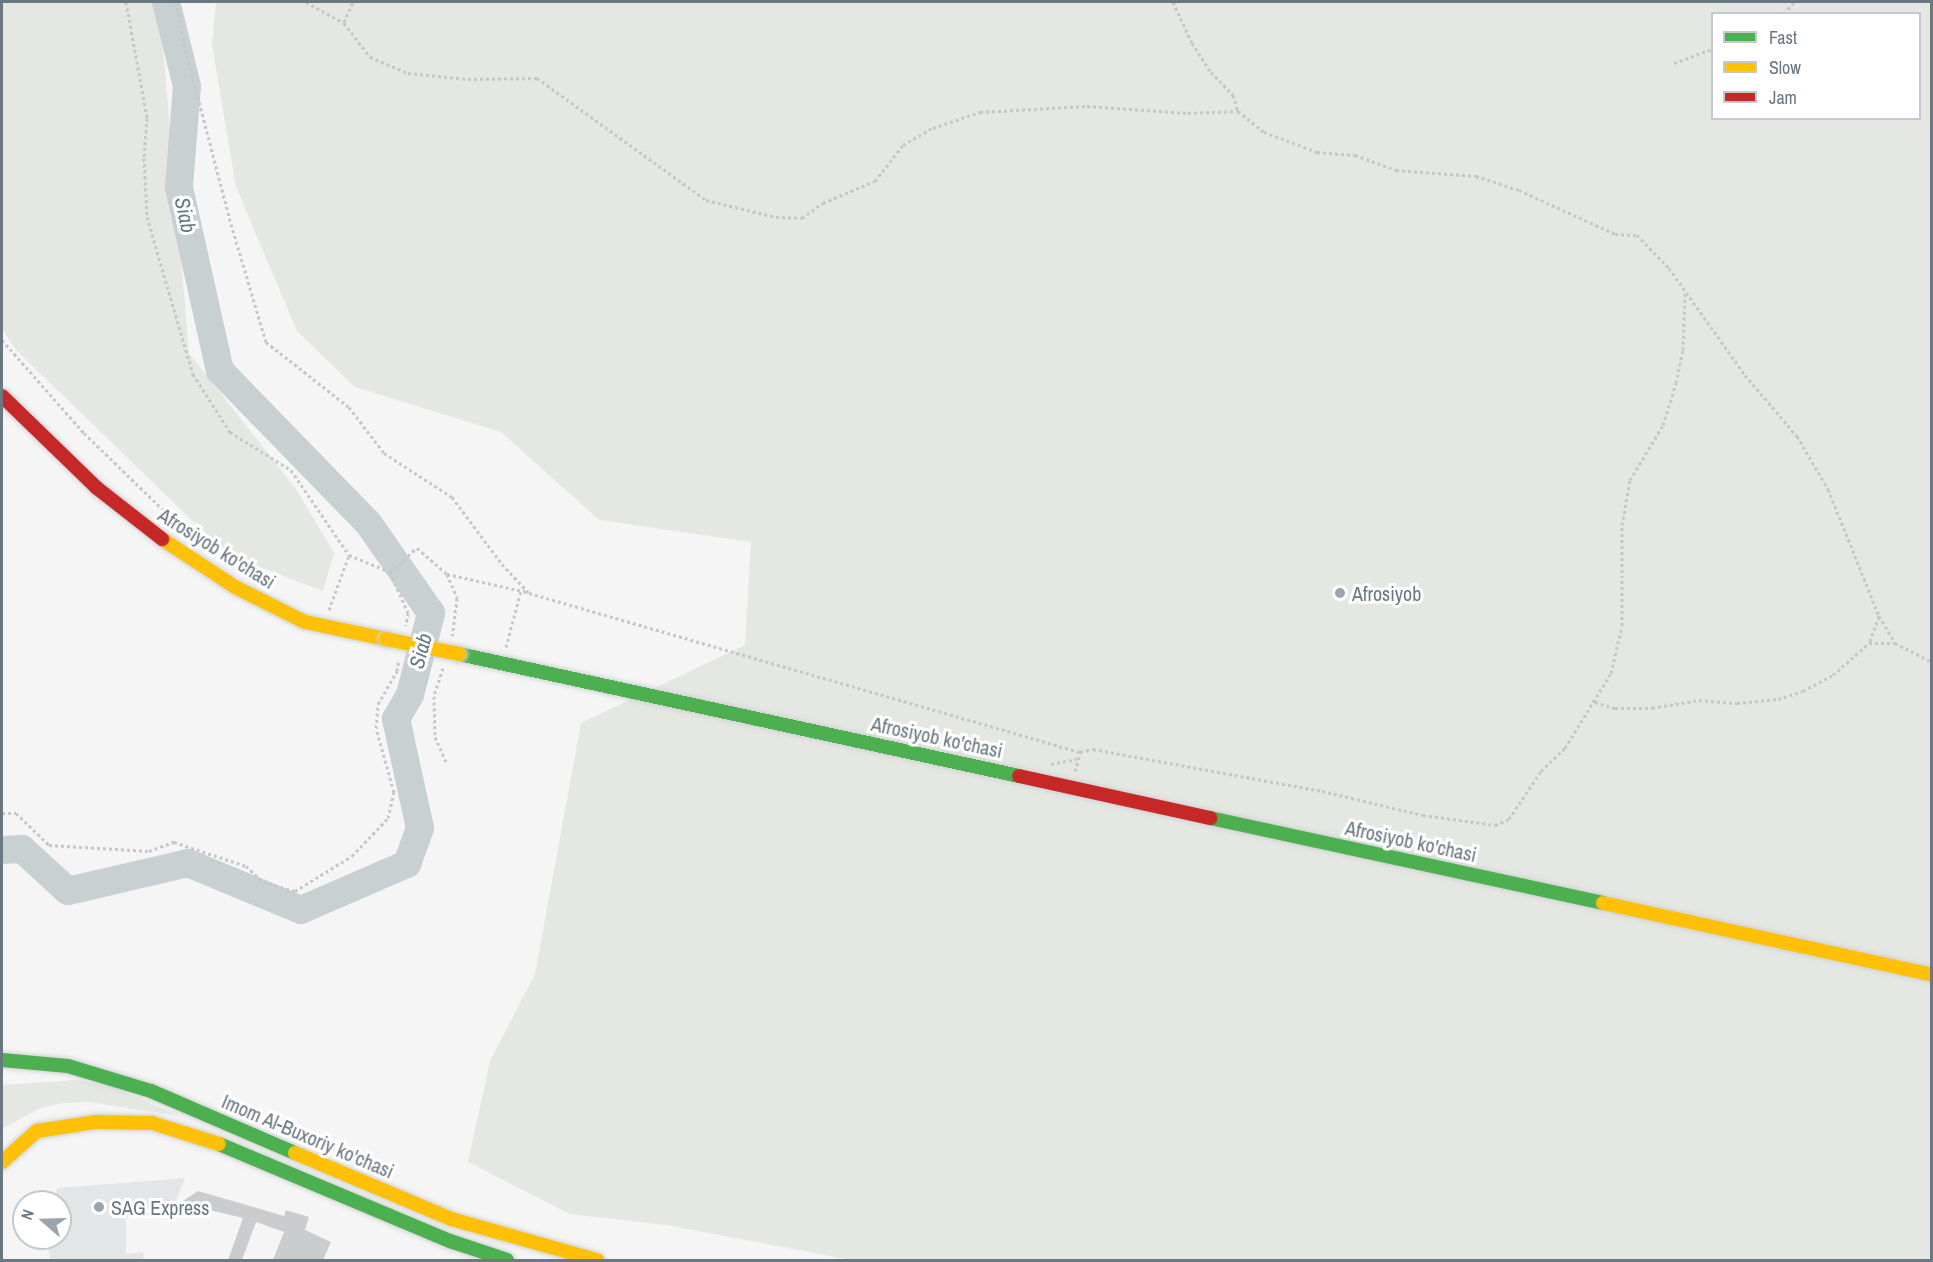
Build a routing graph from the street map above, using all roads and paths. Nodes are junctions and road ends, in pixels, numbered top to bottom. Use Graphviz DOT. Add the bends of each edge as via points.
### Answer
graph roads {
  1 [pos="126,2"];
  2 [pos="177,2"];
  3 [pos="306,2"];
  4 [pos="353,2"];
  5 [pos="1173,2"];
  6 [pos="344,22"];
  7 [pos="1711,50"];
  8 [pos="1674,63"];
  9 [pos="1238,111"];
  10 [pos="1685,290"];
  11 [pos="2,340"];
  12 [pos="2,396"];
  13 [pos="188,535"];
  14 [pos="417,548"];
  15 [pos="349,555"];
  16 [pos="391,571"];
  17 [pos="447,574"];
  18 [pos="521,591"];
  19 [pos="529,592"];
  20 [pos="318,606"];
  21 [pos="1879,616"];
  22 [pos="404,636"];
  23 [pos="1869,643"];
  24 [pos="1895,644"];
  25 [pos="401,648"];
  26 [pos="504,656"];
  27 [pos="1932,662"];
  28 [pos="1595,702"];
  29 [pos="1080,752"];
  30 [pos="1071,786"];
  31 [pos="2,813"];
  32 [pos="1932,975"];
  33 [pos="2,1060"];
  34 [pos="2,1162"];
  35 [pos="507,1260"];
  36 [pos="597,1260"];
  1 -- 15 [label="path" via="147,118 147,217 193,374 231,432 291,470"];
  2 -- 19 [label="path" via="184,44 231,224 266,342 349,407 384,453 452,497 502,564"];
  3 -- 6 [label="path"];
  4 -- 6 [label="path"];
  5 -- 9 [label="path" via="1191,43 1233,95"];
  6 -- 9 [label="path" via="370,57 408,73 468,79 537,78 706,200 776,217 802,218 823,203 875,181 903,145 933,128 980,111 1087,106 1188,113"];
  7 -- 8 [label="path"];
  9 -- 10 [label="path" via="1264,132 1317,153 1355,155 1396,170 1476,176 1519,190 1615,234 1637,235"];
  10 -- 21 [label="path" via="1807,454 1828,489"];
  10 -- 28 [label="path" via="1683,350 1676,383 1662,425 1630,480 1622,525 1622,626 1611,673"];
  11 -- 13 [label="path" via="84,433"];
  12 -- 30 [label="street, Afrosiyob ko'chasi, bridge" via="105,495 147,529 235,587 305,622"];
  14 -- 16 [label="path"];
  15 -- 16 [label="path"];
  15 -- 20 [label="path" via="329,611"];
  16 -- 22 [label="path" via="408,613"];
  17 -- 18 [label="path"];
  18 -- 19 [label="path"];
  18 -- 26 [label="path"];
  19 -- 29 [label="path"];
  21 -- 23 [label="path"];
  21 -- 24 [label="path"];
  23 -- 24 [label="path"];
  23 -- 28 [label="path" via="1833,675 1803,692 1778,699 1737,703 1700,700 1652,708 1615,708"];
  24 -- 27 [label="path"];
  25 -- 31 [label="path" via="397,671 378,704 376,728 394,792 388,818 352,856 295,891 263,882 246,866 174,842 149,851 50,845 16,813"];
  28 -- 29 [label="path" via="1565,748 1541,771 1509,819 1495,825 1423,815 1322,791 1093,749"];
  29 -- 30 [label="path"];
  30 -- 32 [label="street, Afrosiyob ko'chasi"];
  33 -- 36 [label="street, Imom Al-Buxoriy ko'chasi" via="68,1065 151,1091 451,1219"];
  34 -- 35 [label="street, Imom Al-Buxoriy ko'chasi" via="37,1131 96,1122 152,1122 208,1139 450,1241"];
}
